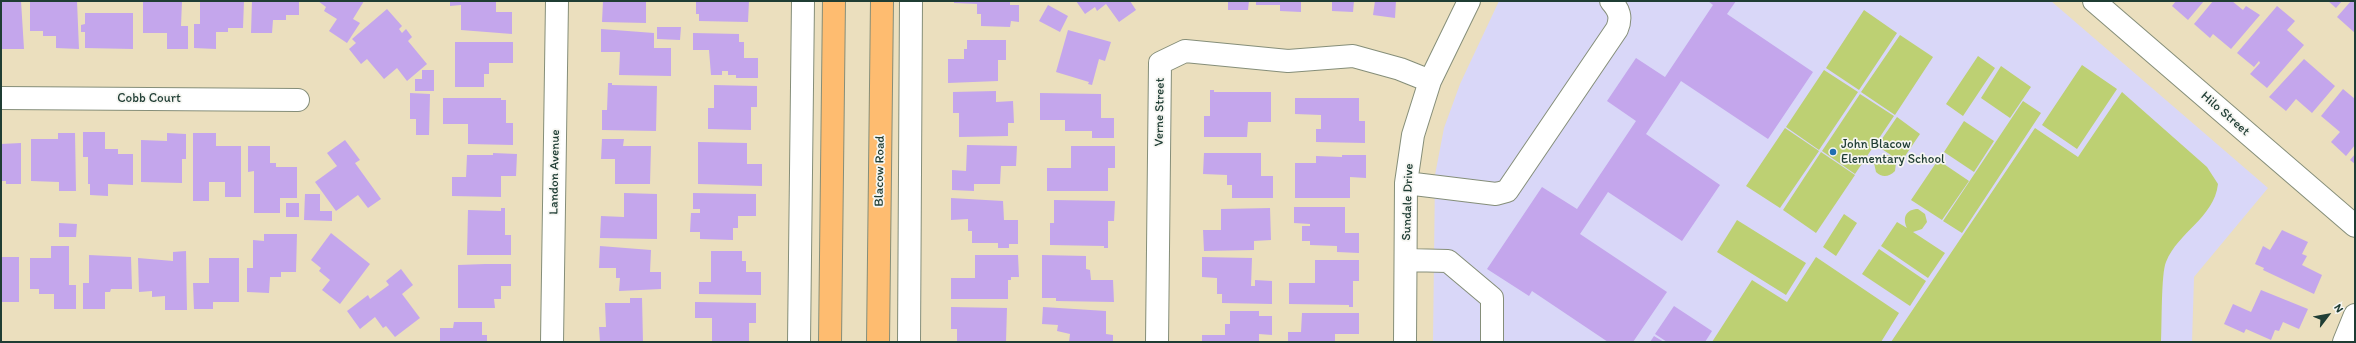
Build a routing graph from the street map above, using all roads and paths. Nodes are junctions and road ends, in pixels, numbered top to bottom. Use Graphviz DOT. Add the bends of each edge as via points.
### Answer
graph roads {
  1 [pos="557,1"];
  2 [pos="803,1"];
  3 [pos="834,1"];
  4 [pos="882,1"];
  5 [pos="911,1"];
  6 [pos="1469,1"];
  7 [pos="1611,1"];
  8 [pos="2094,1"];
  9 [pos="1430,81"];
  10 [pos="1,98"];
  11 [pos="298,100"];
  12 [pos="1406,183"];
  13 [pos="2355,226"];
  14 [pos="1406,260"];
  15 [pos="2355,315"];
  16 [pos="552,342"];
  17 [pos="799,342"];
  18 [pos="830,342"];
  19 [pos="878,342"];
  20 [pos="909,342"];
  21 [pos="1158,342"];
  22 [pos="1405,342"];
  23 [pos="1492,342"];
  24 [pos="2344,342"];
  1 -- 16 [label="street, Landon Avenue"];
  2 -- 17 [label="street"];
  3 -- 18 [label="main road"];
  4 -- 19 [label="main road, Blacow Road"];
  5 -- 20 [label="street"];
  6 -- 9 [label="street, Sundale Drive"];
  7 -- 12 [label="street" via="1619,12 1620,21 1617,29 1507,191 1496,194"];
  8 -- 13 [label="street, Hilo Street"];
  9 -- 12 [label="street, Sundale Drive" via="1413,135"];
  9 -- 21 [label="street, Verne Street" via="1400,69 1353,56 1288,61 1185,51 1160,63"];
  10 -- 11 [label="street, Cobb Court"];
  12 -- 14 [label="street, Sundale Drive"];
  14 -- 22 [label="street, Sundale Drive"];
  14 -- 23 [label="street" via="1448,261 1492,298"];
  15 -- 24 [label="street"];
}
